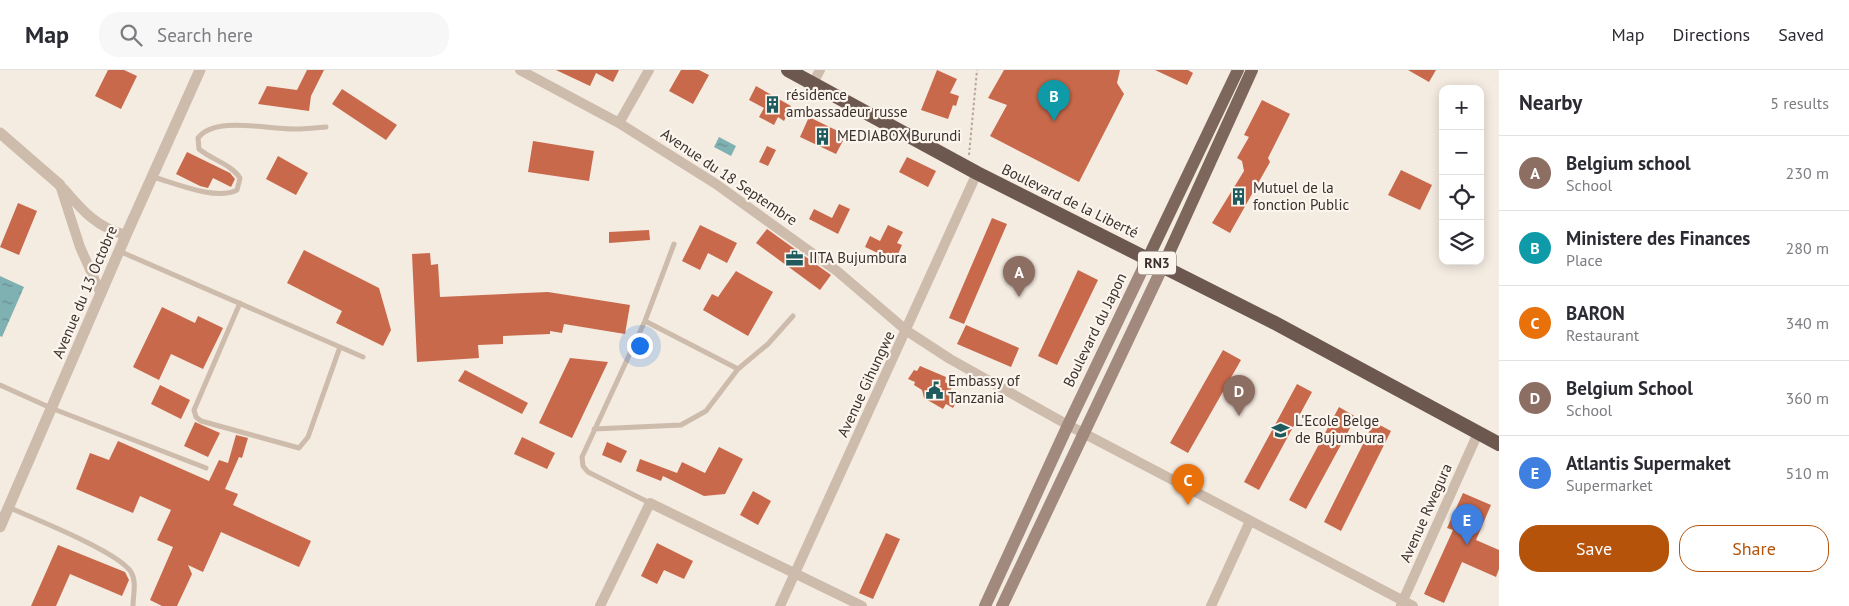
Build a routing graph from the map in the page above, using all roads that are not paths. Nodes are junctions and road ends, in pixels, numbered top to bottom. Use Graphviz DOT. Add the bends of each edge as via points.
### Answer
graph roads {
  1 [pos="200,70"];
  2 [pos="520,70"];
  3 [pos="649,70"];
  4 [pos="788,70"];
  5 [pos="820,70"];
  6 [pos="1238,70"];
  7 [pos="1252,70"];
  8 [pos="813,83"];
  9 [pos="619,123"];
  10 [pos="326,127"];
  11 [pos="0,133"];
  12 [pos="973,171"];
  13 [pos="152,176"];
  14 [pos="60,185"];
  15 [pos="126,235"];
  16 [pos="674,244"];
  17 [pos="119,251"];
  18 [pos="1148,258"];
  19 [pos="1163,266"];
  20 [pos="101,294"];
  21 [pos="240,303"];
  22 [pos="793,316"];
  23 [pos="645,321"];
  24 [pos="906,331"];
  25 [pos="340,347"];
  26 [pos="363,357"];
  27 [pos="738,369"];
  28 [pos="0,384"];
  29 [pos="51,408"];
  30 [pos="1068,426"];
  31 [pos="594,429"];
  32 [pos="1478,433"];
  33 [pos="1085,434"];
  34 [pos="1499,444"];
  35 [pos="206,468"];
  36 [pos="650,504"];
  37 [pos="8,507"];
  38 [pos="1250,521"];
  39 [pos="0,527"];
  40 [pos="796,572"];
  41 [pos="1402,603"];
  42 [pos="133,606"];
  43 [pos="600,606"];
  44 [pos="780,606"];
  45 [pos="862,606"];
  46 [pos="985,606"];
  47 [pos="1002,606"];
  48 [pos="1210,606"];
  49 [pos="1412,606"];
  1 -- 13 [label="street, Avenue du 13 Octobre"];
  2 -- 9 [label="street, Avenue du 18 Septembre"];
  3 -- 9 [label="street"];
  4 -- 8 [label="highway, RN3"];
  5 -- 8 [label="street"];
  6 -- 18 [label="main road, Boulevard du Japon"];
  7 -- 19 [label="main road"];
  8 -- 12 [label="highway, Boulevard de la Liberté / RN3"];
  9 -- 24 [label="street, Avenue du 18 Septembre" via="755,211 837,271"];
  10 -- 13 [label="lane" via="296,130 236,125 219,126 202,133 198,138 200,149 236,172 240,178 238,190 231,194 200,190"];
  11 -- 14 [label="street"];
  12 -- 18 [label="highway, Boulevard de la Liberté / RN3"];
  12 -- 24 [label="street, Avenue Gihungwe"];
  13 -- 15 [label="street, Avenue du 13 Octobre"];
  14 -- 15 [label="street" via="88,217 111,231"];
  14 -- 20 [label="street" via="80,247"];
  15 -- 17 [label="street, Avenue du 13 Octobre"];
  16 -- 23 [label="lane"];
  17 -- 20 [label="street, Avenue du 13 Octobre"];
  17 -- 21 [label="lane"];
  18 -- 19 [label="highway, Boulevard de la Liberté / RN3"];
  18 -- 30 [label="main road, Boulevard du Japon"];
  19 -- 32 [label="highway, Boulevard de la Liberté / RN3"];
  19 -- 33 [label="main road"];
  20 -- 29 [label="street, Avenue du 13 Octobre"];
  21 -- 25 [label="lane"];
  21 -- 25 [label="lane" via="194,410 201,421 299,448 308,438"];
  22 -- 27 [label="lane" via="768,344"];
  23 -- 27 [label="lane"];
  23 -- 31 [label="lane"];
  24 -- 30 [label="street, Avenue du 18 Septembre"];
  24 -- 40 [label="street, Avenue Gihungwe"];
  25 -- 26 [label="lane"];
  27 -- 31 [label="lane" via="706,411 681,425"];
  28 -- 29 [label="lane"];
  29 -- 35 [label="lane"];
  29 -- 37 [label="street, Avenue du 13 Octobre"];
  30 -- 33 [label="street, Avenue du 18 Septembre"];
  30 -- 46 [label="main road, Boulevard du Japon"];
  31 -- 36 [label="lane" via="582,457 583,466 588,472"];
  32 -- 34 [label="highway, Boulevard de la Liberté / RN3"];
  32 -- 41 [label="street, Avenue Rwegura"];
  33 -- 38 [label="street, Avenue du 18 Septembre"];
  33 -- 47 [label="main road"];
  36 -- 40 [label="street"];
  36 -- 43 [label="street"];
  37 -- 39 [label="street, Avenue du 13 Octobre"];
  37 -- 42 [label="lane" via="95,547 123,564 131,572 134,583"];
  38 -- 41 [label="street, Avenue du 18 Septembre"];
  38 -- 48 [label="street"];
  40 -- 44 [label="street, Avenue Gihungwe"];
  40 -- 45 [label="street"];
  41 -- 49 [label="street, Avenue du 18 Septembre"];
}
